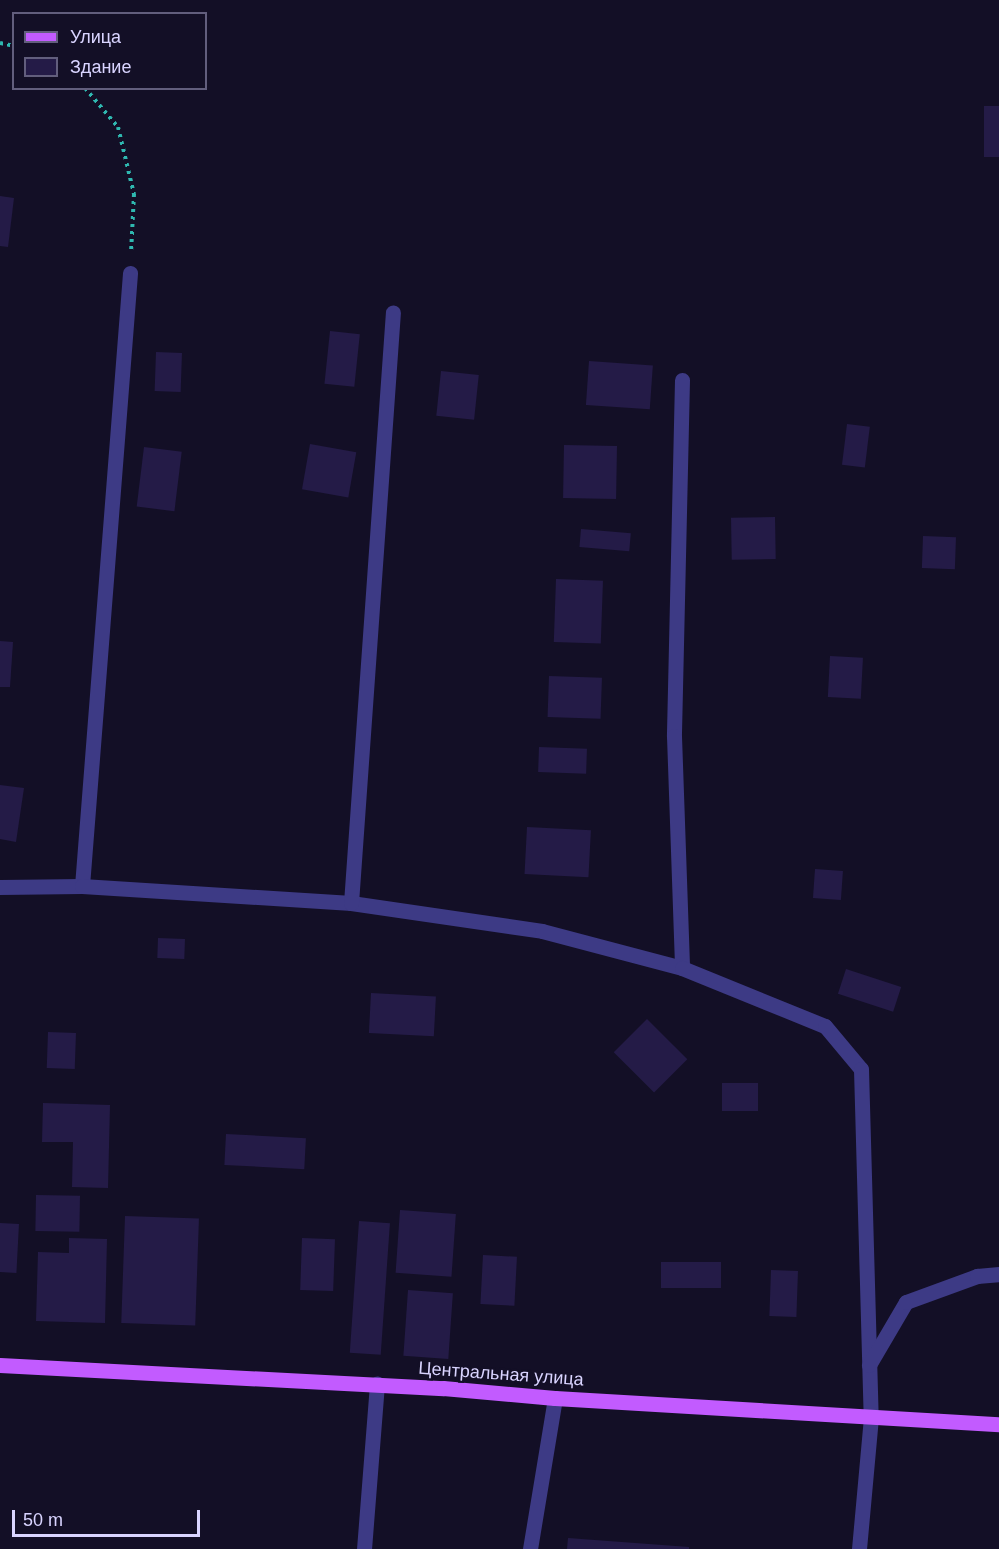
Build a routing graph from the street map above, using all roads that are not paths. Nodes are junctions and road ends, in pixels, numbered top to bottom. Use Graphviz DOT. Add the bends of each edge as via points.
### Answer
graph roads {
  1 [pos="130,273"];
  2 [pos="393,312"];
  3 [pos="682,380"];
  4 [pos="82,886"];
  5 [pos="0,887"];
  6 [pos="351,903"];
  7 [pos="682,968"];
  8 [pos="999,1274"];
  9 [pos="0,1365"];
  10 [pos="869,1365"];
  11 [pos="377,1384"];
  12 [pos="555,1398"];
  13 [pos="871,1417"];
  14 [pos="999,1424"];
  15 [pos="364,1549"];
  16 [pos="530,1549"];
  17 [pos="859,1549"];
  1 -- 4 [label="street"];
  2 -- 6 [label="street"];
  3 -- 7 [label="street" via="674,736"];
  4 -- 5 [label="street"];
  4 -- 6 [label="street"];
  6 -- 7 [label="street" via="542,931"];
  7 -- 10 [label="street" via="825,1026 861,1069"];
  8 -- 10 [label="street" via="977,1276 906,1302"];
  9 -- 11 [label="main road, Центральная улица"];
  10 -- 13 [label="street"];
  11 -- 12 [label="main road, Центральная улица"];
  11 -- 15 [label="street"];
  12 -- 13 [label="main road, Центральная улица"];
  12 -- 16 [label="street"];
  13 -- 14 [label="main road, Центральная улица"];
  13 -- 17 [label="street"];
}
